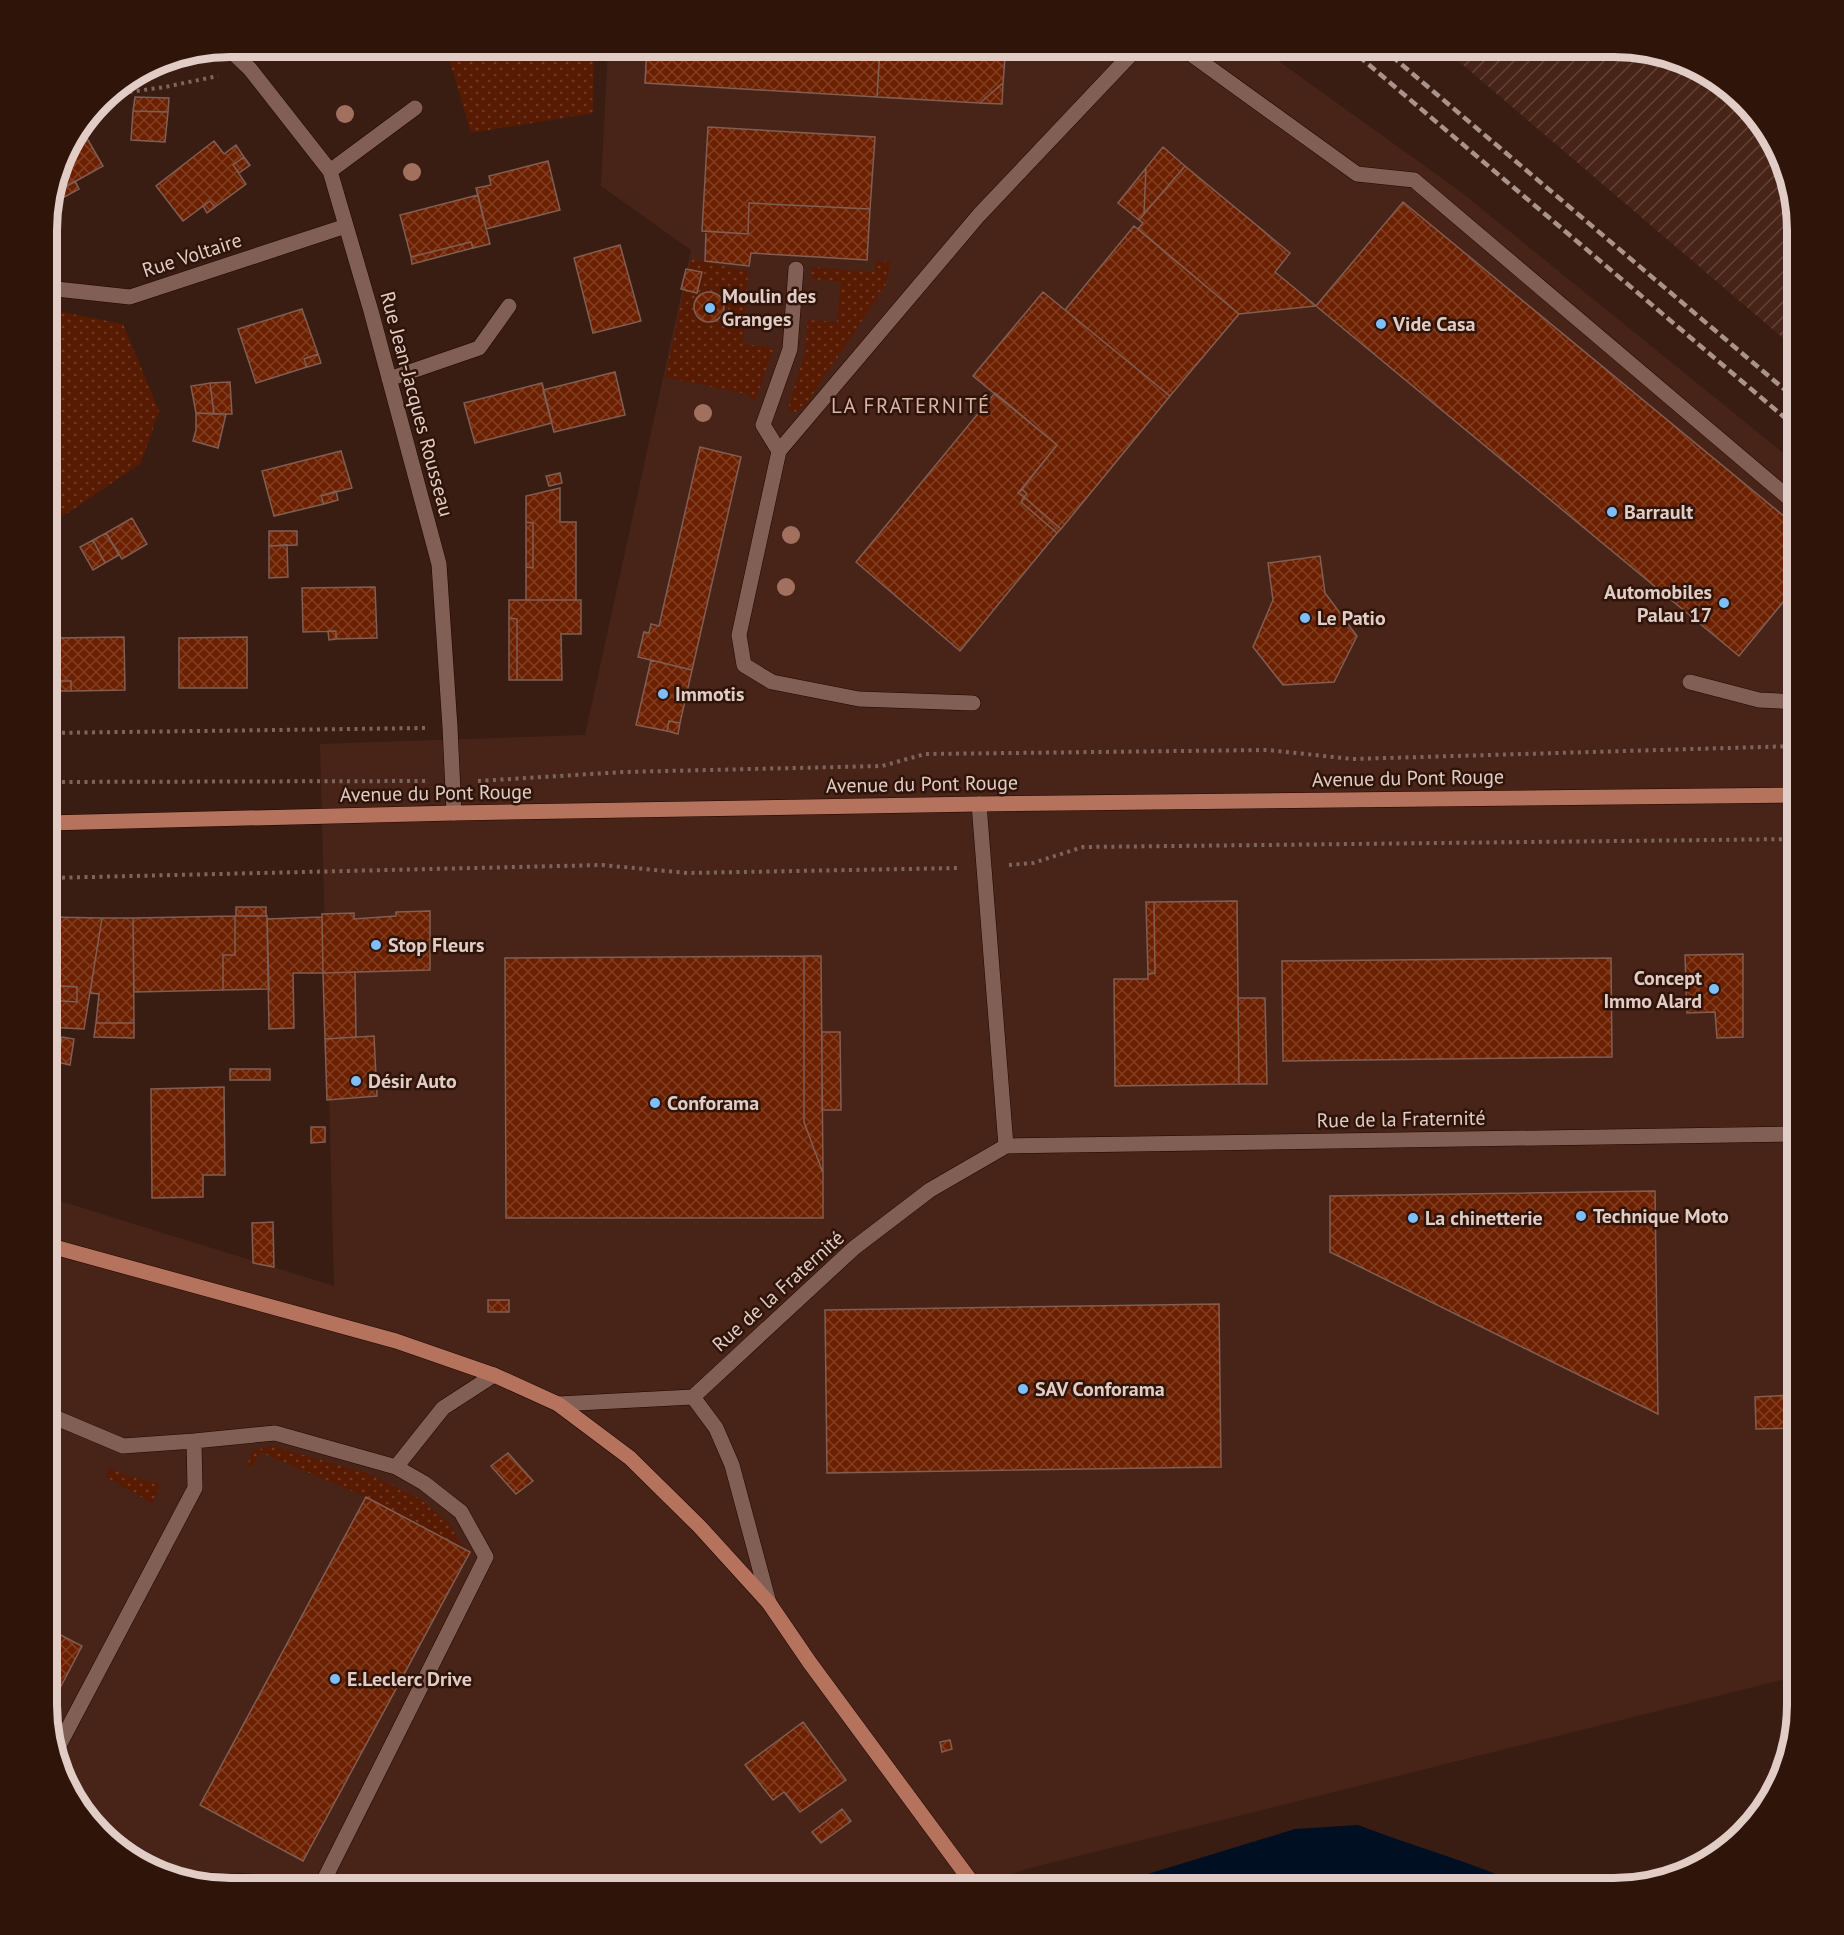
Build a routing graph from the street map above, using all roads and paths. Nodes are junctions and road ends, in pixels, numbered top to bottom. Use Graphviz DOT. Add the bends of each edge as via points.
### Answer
graph roads {
  1 [pos="237,57"];
  2 [pos="1129,57"];
  3 [pos="1195,57"];
  4 [pos="250,69"];
  5 [pos="126,92"];
  6 [pos="414,108"];
  7 [pos="330,171"];
  8 [pos="346,226"];
  9 [pos="796,269"];
  10 [pos="57,289"];
  11 [pos="509,306"];
  12 [pos="389,379"];
  13 [pos="779,451"];
  14 [pos="1787,497"];
  15 [pos="1690,682"];
  16 [pos="1787,701"];
  17 [pos="973,703"];
  18 [pos="450,727"];
  19 [pos="57,733"];
  20 [pos="1787,746"];
  21 [pos="453,780"];
  22 [pos="57,782"];
  23 [pos="1787,795"];
  24 [pos="979,804"];
  25 [pos="454,813"];
  26 [pos="57,824"];
  27 [pos="1787,839"];
  28 [pos="983,867"];
  29 [pos="57,878"];
  30 [pos="1787,1134"];
  31 [pos="1006,1146"];
  32 [pos="57,1248"];
  33 [pos="494,1375"];
  34 [pos="693,1396"];
  35 [pos="558,1404"];
  36 [pos="57,1418"];
  37 [pos="194,1441"];
  38 [pos="396,1467"];
  39 [pos="769,1603"];
  40 [pos="61,1742"];
  41 [pos="325,1878"];
  42 [pos="969,1878"];
  1 -- 4 [label="street, Rue Jean-Jacques Rousseau"];
  2 -- 13 [label="street" via="979,215"];
  3 -- 14 [label="street" via="1357,174 1414,180"];
  4 -- 5 [label="path"];
  4 -- 7 [label="street, Rue Jean-Jacques Rousseau"];
  6 -- 7 [label="street"];
  7 -- 8 [label="street, Rue Jean-Jacques Rousseau"];
  8 -- 10 [label="street, Rue Voltaire" via="130,297"];
  8 -- 12 [label="street, Rue Jean-Jacques Rousseau"];
  9 -- 13 [label="street" via="790,350 763,425"];
  11 -- 12 [label="street" via="479,348"];
  12 -- 18 [label="street, Rue Jean-Jacques Rousseau" via="439,564"];
  13 -- 17 [label="street" via="739,635 744,665 772,682 859,699"];
  15 -- 16 [label="street" via="1759,700"];
  18 -- 19 [label="path"];
  18 -- 21 [label="street, Rue Jean-Jacques Rousseau"];
  20 -- 21 [label="path" via="1352,759 1268,750 925,754 882,766"];
  21 -- 22 [label="path"];
  21 -- 25 [label="street, Rue Jean-Jacques Rousseau"];
  23 -- 24 [label="main road, Avenue du Pont Rouge"];
  24 -- 25 [label="main road, Avenue du Pont Rouge"];
  24 -- 28 [label="street"];
  25 -- 26 [label="main road, Avenue du Pont Rouge"];
  27 -- 28 [label="path" via="1083,847 1033,863"];
  28 -- 29 [label="path" via="687,873 602,865"];
  28 -- 31 [label="street"];
  30 -- 31 [label="street, Rue de la Fraternité"];
  31 -- 34 [label="street, Rue de la Fraternité" via="930,1190 854,1248"];
  32 -- 33 [label="main road" via="396,1341"];
  33 -- 35 [label="main road"];
  33 -- 38 [label="street" via="443,1408"];
  34 -- 35 [label="street"];
  34 -- 39 [label="street" via="716,1428 732,1465"];
  35 -- 39 [label="main road" via="630,1458"];
  36 -- 37 [label="street" via="123,1446"];
  37 -- 38 [label="street" via="275,1433"];
  37 -- 40 [label="street" via="195,1488"];
  38 -- 41 [label="street" via="461,1512 486,1557"];
  39 -- 42 [label="main road"];
}
